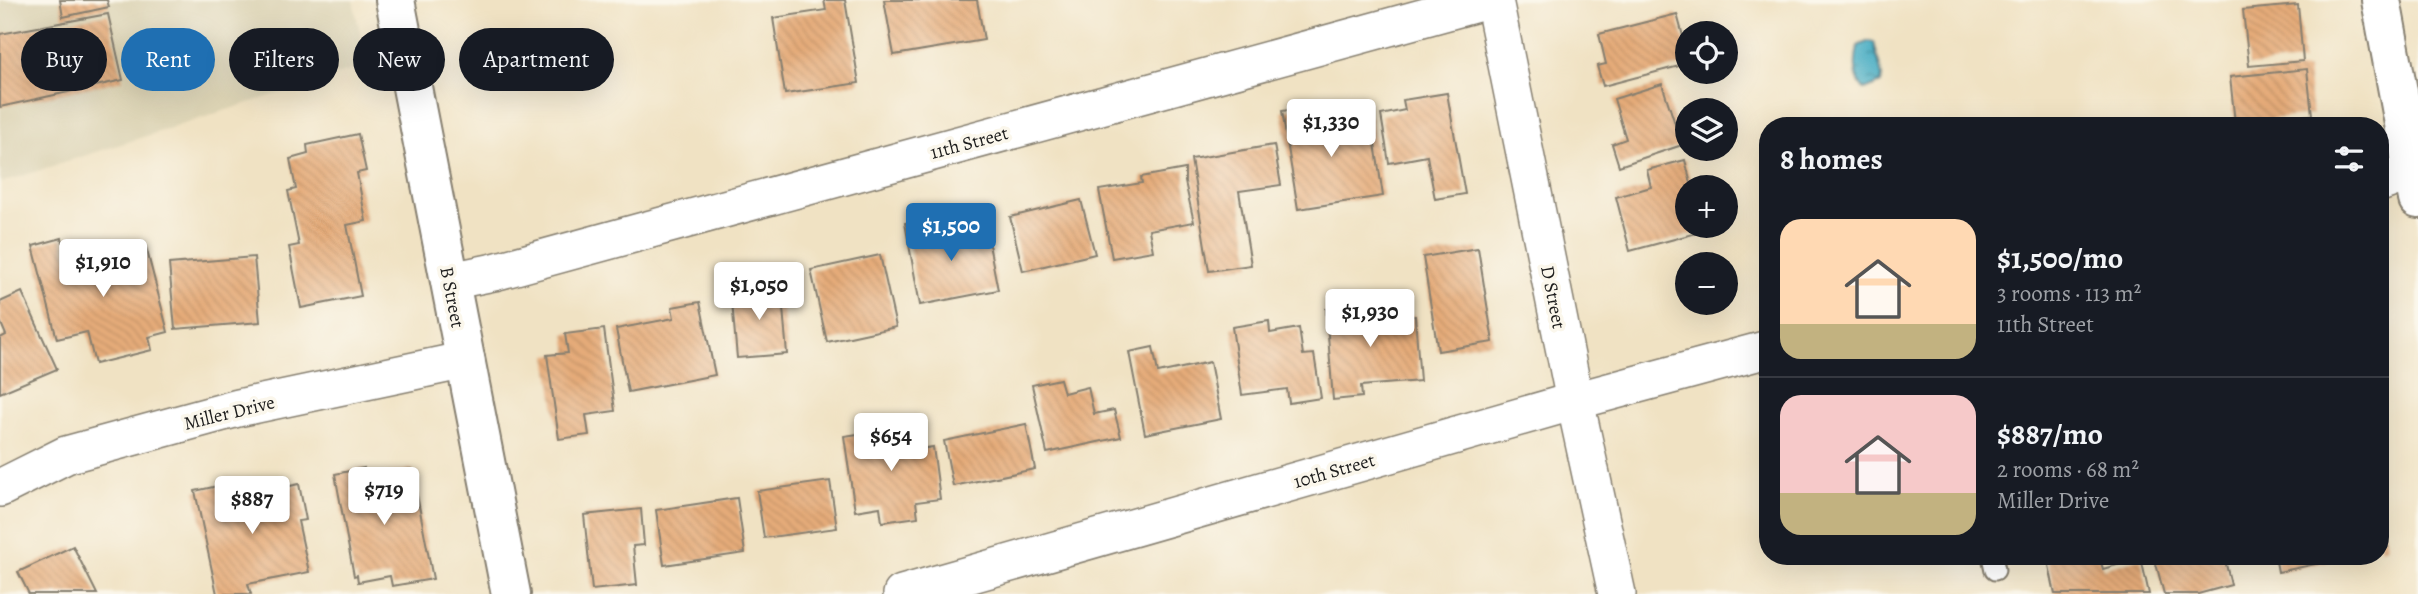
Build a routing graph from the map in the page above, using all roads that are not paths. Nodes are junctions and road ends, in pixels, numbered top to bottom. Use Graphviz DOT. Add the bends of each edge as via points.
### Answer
graph roads {
  1 [pos="395,0"];
  2 [pos="1488,0"];
  3 [pos="1494,0"];
  4 [pos="2381,0"];
  5 [pos="2407,180"];
  6 [pos="450,281"];
  7 [pos="1759,351"];
  8 [pos="466,360"];
  9 [pos="1575,401"];
  10 [pos="0,488"];
  11 [pos="511,594"];
  12 [pos="902,594"];
  13 [pos="1617,594"];
  1 -- 6 [label="street, B Street"];
  2 -- 6 [label="street, 11th Street"];
  3 -- 9 [label="street, D Street"];
  4 -- 5 [label="street"];
  6 -- 8 [label="street, B Street"];
  7 -- 9 [label="street, 10th Street"];
  8 -- 10 [label="street, Miller Drive" via="225,411 66,455"];
  8 -- 11 [label="street, B Street"];
  9 -- 12 [label="street, 10th Street"];
  9 -- 13 [label="street, D Street"];
}
